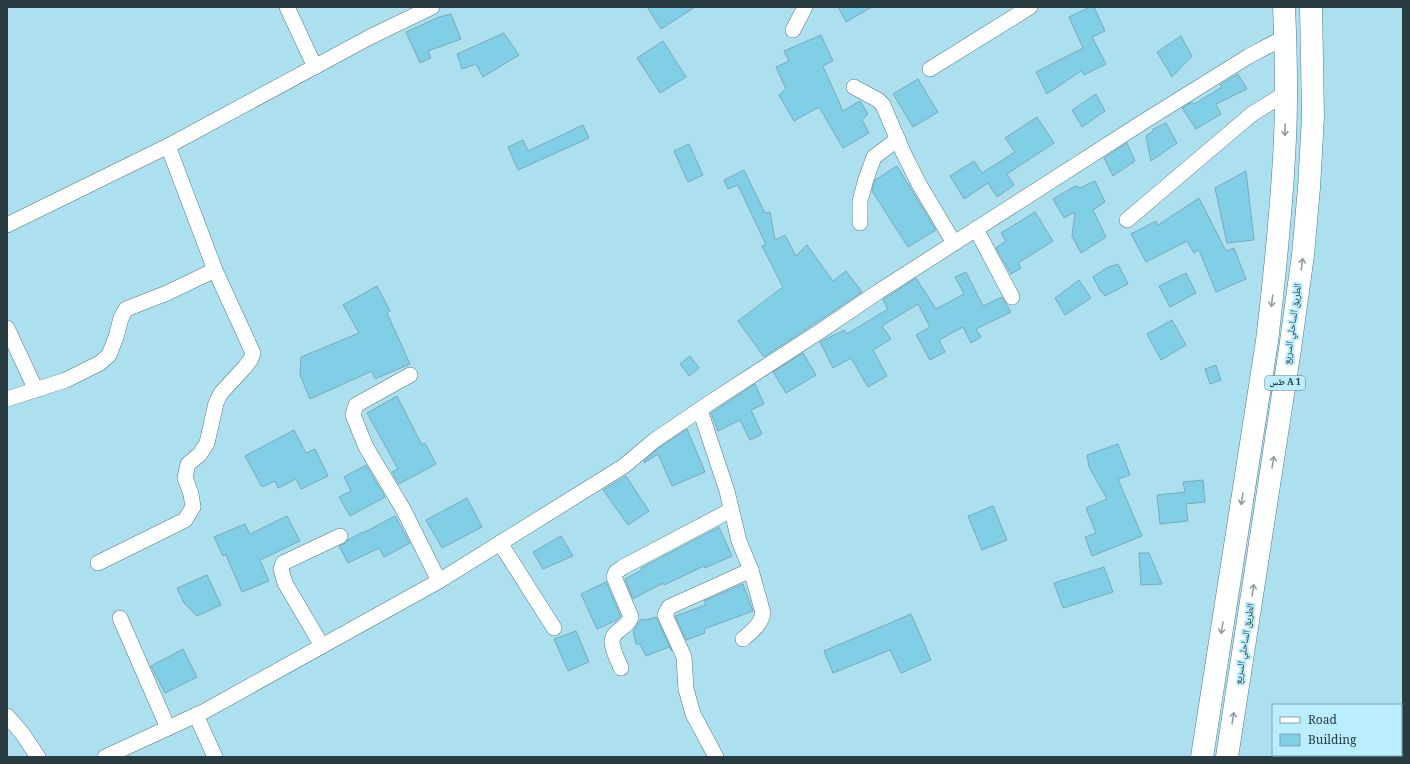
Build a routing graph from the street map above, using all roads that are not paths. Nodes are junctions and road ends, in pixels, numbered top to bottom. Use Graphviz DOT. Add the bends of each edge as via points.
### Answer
graph roads {
  1 [pos="287,7"];
  2 [pos="432,7"];
  3 [pos="805,7"];
  4 [pos="1030,7"];
  5 [pos="1284,7"];
  6 [pos="1311,7"];
  7 [pos="793,30"];
  8 [pos="1285,37"];
  9 [pos="315,67"];
  10 [pos="930,69"];
  11 [pos="854,87"];
  12 [pos="1286,93"];
  13 [pos="898,139"];
  14 [pos="168,146"];
  15 [pos="1127,220"];
  16 [pos="860,223"];
  17 [pos="7,225"];
  18 [pos="976,229"];
  19 [pos="954,243"];
  20 [pos="215,270"];
  21 [pos="1012,297"];
  22 [pos="7,328"];
  23 [pos="410,375"];
  24 [pos="36,390"];
  25 [pos="7,399"];
  26 [pos="700,410"];
  27 [pos="731,510"];
  28 [pos="340,536"];
  29 [pos="500,543"];
  30 [pos="98,563"];
  31 [pos="751,570"];
  32 [pos="438,581"];
  33 [pos="120,618"];
  34 [pos="554,628"];
  35 [pos="743,639"];
  36 [pos="322,646"];
  37 [pos="621,668"];
  38 [pos="196,715"];
  39 [pos="7,716"];
  40 [pos="168,728"];
  41 [pos="38,757"];
  42 [pos="105,757"];
  43 [pos="215,757"];
  44 [pos="716,757"];
  45 [pos="1202,757"];
  46 [pos="1228,757"];
  1 -- 9 [label="street"];
  2 -- 9 [label="street"];
  3 -- 7 [label="street"];
  4 -- 10 [label="street"];
  5 -- 8 [label="highway, طس A 1"];
  46 -- 6 [label="highway, الطريق الساحلي السريع / طس A 1, one-way" via="1303,255 1313,116"];
  8 -- 12 [label="highway, طس A 1"];
  8 -- 18 [label="street" via="1210,80"];
  9 -- 14 [label="street"];
  11 -- 13 [label="street" via="883,104"];
  12 -- 15 [label="street" via="1252,114"];
  12 -- 45 [label="highway, طس A 1, one-way" via="1280,227 1269,326"];
  13 -- 16 [label="street" via="874,157 860,201"];
  13 -- 19 [label="street" via="919,184"];
  14 -- 17 [label="street"];
  14 -- 20 [label="street"];
  18 -- 19 [label="street"];
  18 -- 21 [label="street"];
  19 -- 26 [label="street"];
  20 -- 24 [label="street" via="126,310 109,355 100,363 66,380"];
  20 -- 30 [label="street" via="253,353 245,367 221,393 216,403 207,443 200,454 188,464 185,478 191,494 192,507 186,520"];
  22 -- 24 [label="street"];
  23 -- 32 [label="street" via="356,406 353,414 366,447 403,509"];
  24 -- 25 [label="street"];
  26 -- 27 [label="street"];
  26 -- 29 [label="street" via="655,440 624,466"];
  27 -- 31 [label="street" via="739,541"];
  27 -- 37 [label="street" via="616,572 614,577 631,617 630,622 615,634 612,640"];
  28 -- 36 [label="street" via="283,563 281,569 285,583"];
  29 -- 32 [label="street"];
  29 -- 34 [label="street"];
  31 -- 35 [label="street" via="763,613 759,624"];
  31 -- 44 [label="street" via="669,607 665,615 684,657 686,689 693,714"];
  32 -- 36 [label="street"];
  33 -- 40 [label="street"];
  36 -- 38 [label="street"];
  38 -- 40 [label="street"];
  38 -- 43 [label="street"];
  39 -- 41 [label="street"];
  40 -- 42 [label="street"];
}
